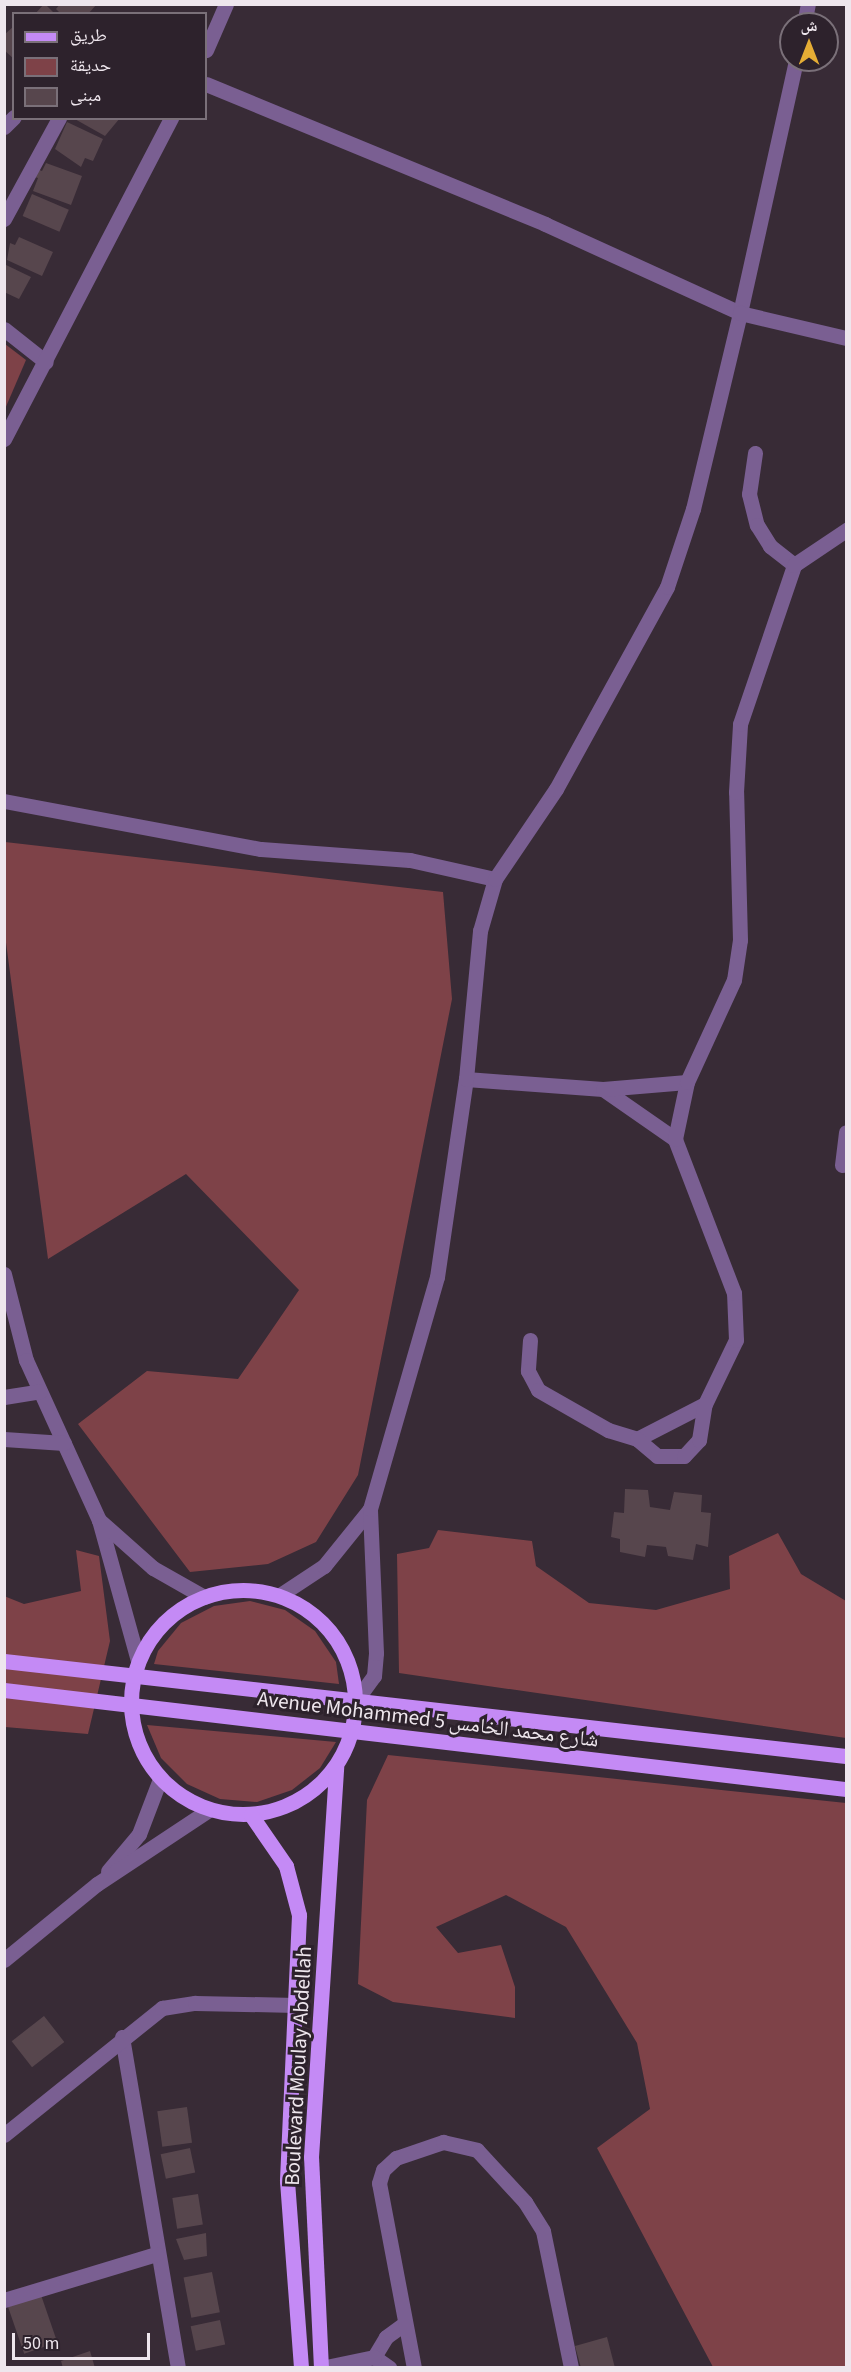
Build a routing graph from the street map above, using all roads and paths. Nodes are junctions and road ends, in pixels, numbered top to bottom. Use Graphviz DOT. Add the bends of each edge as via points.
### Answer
graph roads {
  1 [pos="226,4"];
  2 [pos="207,48"];
  3 [pos="793,72"];
  4 [pos="207,84"];
  5 [pos="57,120"];
  6 [pos="170,120"];
  7 [pos="4,219"];
  8 [pos="740,313"];
  9 [pos="4,329"];
  10 [pos="846,338"];
  11 [pos="46,362"];
  12 [pos="4,439"];
  13 [pos="755,453"];
  14 [pos="846,530"];
  15 [pos="794,565"];
  16 [pos="4,801"];
  17 [pos="495,879"];
  18 [pos="466,1079"];
  19 [pos="687,1083"];
  20 [pos="603,1089"];
  21 [pos="846,1132"];
  22 [pos="675,1139"];
  23 [pos="842,1165"];
  24 [pos="4,1274"];
  25 [pos="530,1340"];
  26 [pos="40,1391"];
  27 [pos="4,1397"];
  28 [pos="705,1404"];
  29 [pos="4,1439"];
  30 [pos="637,1439"];
  31 [pos="64,1443"];
  32 [pos="370,1509"];
  33 [pos="99,1520"];
  34 [pos="280,1595"];
  35 [pos="204,1597"];
  36 [pos="4,1660"];
  37 [pos="138,1661"];
  38 [pos="133,1677"];
  39 [pos="4,1690"];
  40 [pos="357,1699"];
  41 [pos="130,1704"];
  42 [pos="353,1731"];
  43 [pos="846,1756"];
  44 [pos="336,1767"];
  45 [pos="160,1779"];
  46 [pos="846,1789"];
  47 [pos="209,1810"];
  48 [pos="251,1815"];
  49 [pos="97,1884"];
  50 [pos="5,1959"];
  51 [pos="296,2005"];
  52 [pos="122,2037"];
  53 [pos="4,2135"];
  54 [pos="156,2254"];
  55 [pos="4,2300"];
  56 [pos="404,2324"];
  57 [pos="374,2357"];
  58 [pos="177,2367"];
  59 [pos="301,2367"];
  60 [pos="321,2367"];
  61 [pos="390,2367"];
  62 [pos="414,2367"];
  63 [pos="571,2367"];
  1 -- 2 [label="street"];
  3 -- 8 [label="street"];
  4 -- 8 [label="street" via="545,224"];
  5 -- 7 [label="street"];
  6 -- 11 [label="street"];
  8 -- 10 [label="street"];
  8 -- 17 [label="street" via="693,509 667,588 556,789"];
  9 -- 11 [label="street"];
  11 -- 12 [label="street"];
  13 -- 15 [label="street" via="749,494 757,525 770,546"];
  14 -- 15 [label="street"];
  15 -- 19 [label="street" via="741,724 736,792 740,940 734,980"];
  16 -- 17 [label="street" via="261,849 410,860"];
  17 -- 18 [label="street" via="480,931"];
  18 -- 20 [label="street"];
  18 -- 32 [label="street" via="437,1276"];
  19 -- 20 [label="street"];
  19 -- 22 [label="street"];
  20 -- 22 [label="street"];
  21 -- 23 [label="street"];
  22 -- 28 [label="street" via="697,1207 726,1267 738,1316 736,1340"];
  24 -- 26 [label="street" via="26,1360"];
  25 -- 30 [label="street" via="528,1371 538,1390 608,1430"];
  26 -- 27 [label="street"];
  26 -- 31 [label="street"];
  28 -- 30 [label="street"];
  28 -- 30 [label="street" via="699,1440 684,1456 657,1456"];
  29 -- 31 [label="street"];
  31 -- 33 [label="street"];
  32 -- 34 [label="street" via="324,1566"];
  32 -- 40 [label="street" via="376,1653 374,1676"];
  33 -- 35 [label="street" via="153,1568"];
  33 -- 37 [label="street"];
  34 -- 35 [label="main road" via="246,1590"];
  34 -- 40 [label="main road" via="316,1616 343,1649"];
  35 -- 37 [label="main road" via="161,1626"];
  36 -- 38 [label="main road, Avenue Mohammed 5 شارع محمد الخامس"];
  37 -- 38 [label="main road"];
  38 -- 40 [label="main road, Avenue Mohammed 5 شارع محمد الخامس"];
  38 -- 41 [label="main road"];
  39 -- 41 [label="main road, Avenue Mohammed 5 شارع محمد الخامس"];
  40 -- 42 [label="main road"];
  40 -- 43 [label="main road, Avenue Mohammed 5 شارع محمد الخامس"];
  41 -- 42 [label="main road, Avenue Mohammed 5 شارع محمد الخامس"];
  41 -- 45 [label="main road" via="134,1731"];
  42 -- 44 [label="main road"];
  42 -- 46 [label="main road, Avenue Mohammed 5 شارع محمد الخامس"];
  44 -- 48 [label="main road" via="313,1791 283,1808"];
  44 -- 60 [label="main road, Boulevard Moulay Abdellah" via="311,2157"];
  45 -- 47 [label="main road"];
  45 -- 49 [label="street" via="140,1834"];
  47 -- 48 [label="main road"];
  47 -- 49 [label="street"];
  48 -- 51 [label="main road, Boulevard Moulay Abdellah" via="286,1866 295,1891 300,1934"];
  49 -- 50 [label="street"];
  51 -- 52 [label="street" via="173,2005"];
  51 -- 59 [label="main road, Boulevard Moulay Abdellah" via="287,2181"];
  52 -- 53 [label="street"];
  52 -- 54 [label="street"];
  54 -- 55 [label="street"];
  54 -- 58 [label="street"];
  56 -- 57 [label="street" via="386,2337"];
  56 -- 62 [label="street"];
  56 -- 63 [label="street" via="378,2194 382,2170 413,2150 443,2142 460,2144 477,2150 496,2168 543,2231"];
  57 -- 60 [label="street"];
  57 -- 61 [label="street"];
}
